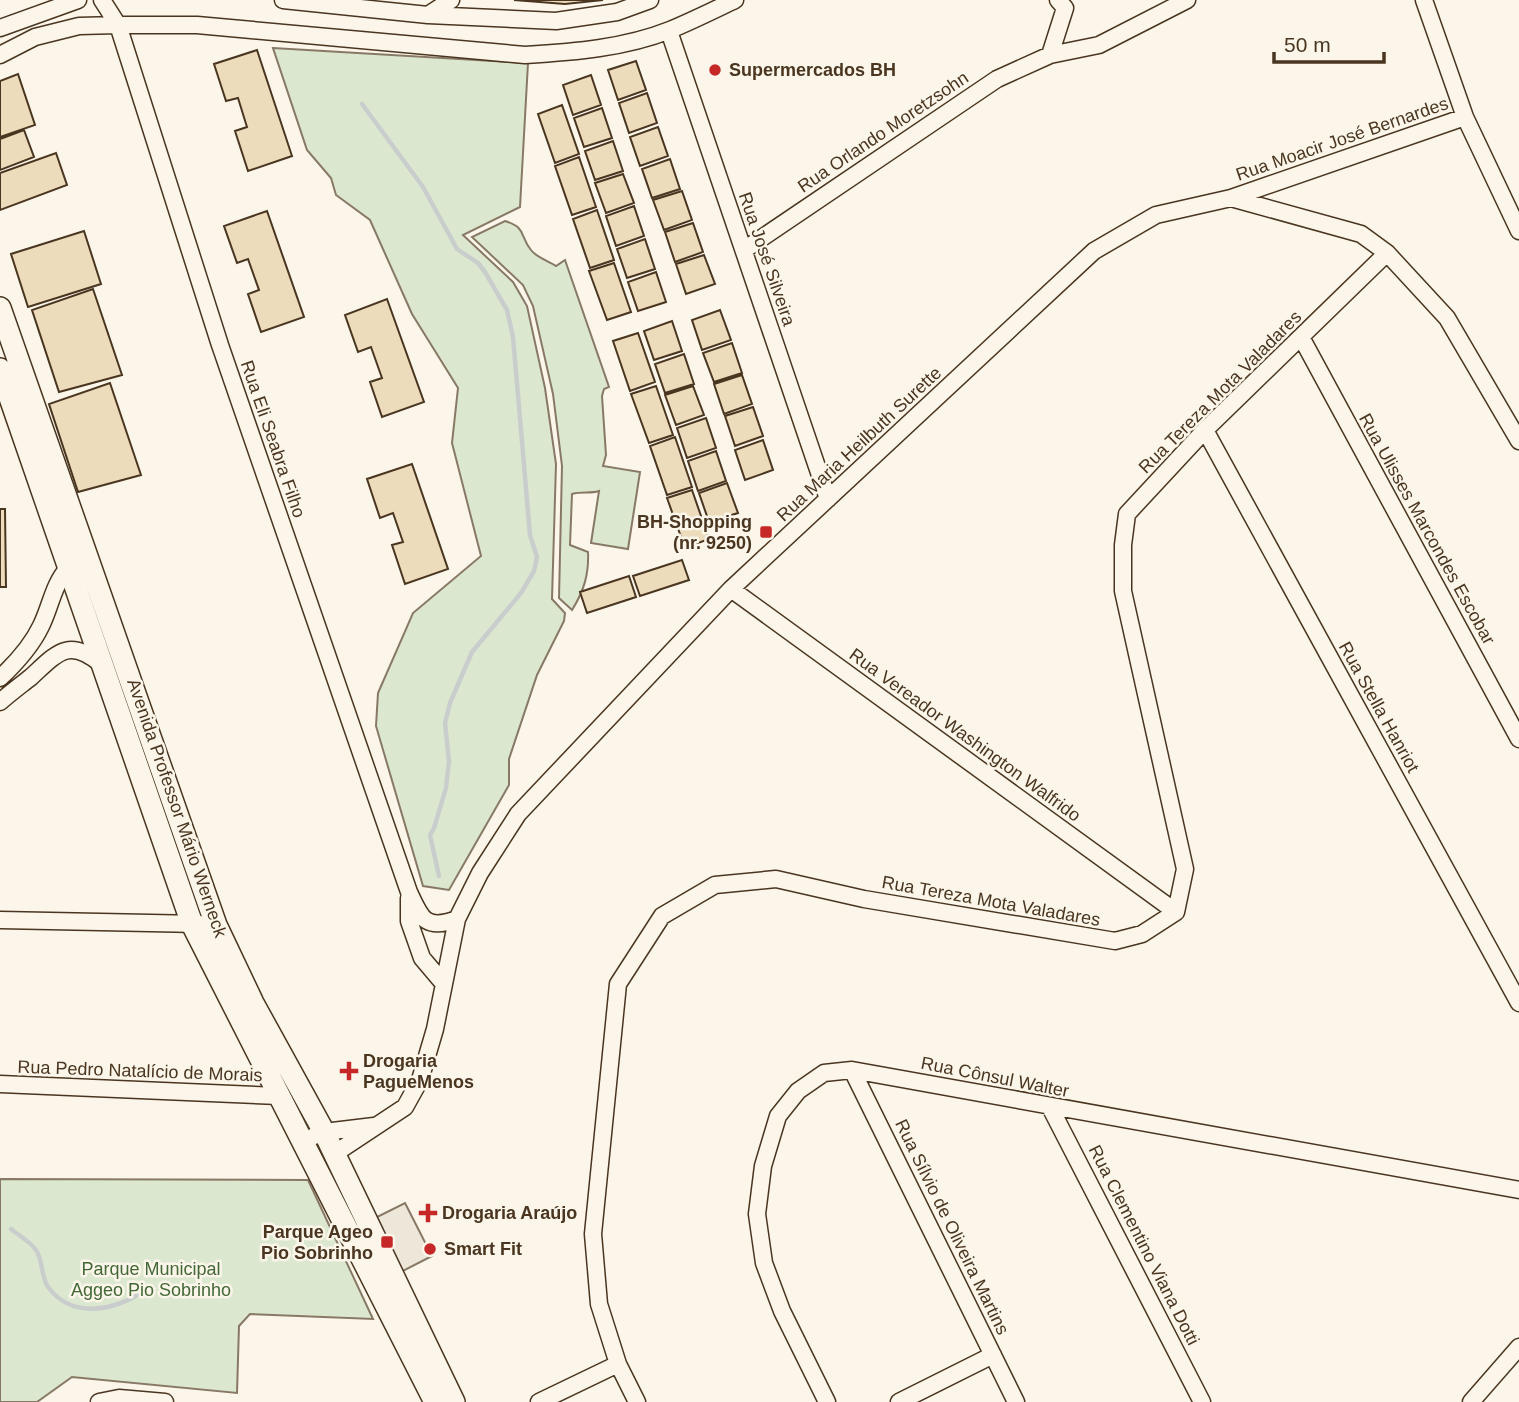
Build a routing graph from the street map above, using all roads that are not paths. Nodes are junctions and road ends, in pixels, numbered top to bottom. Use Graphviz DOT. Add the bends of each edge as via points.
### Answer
graph roads {
  1 [pos="78,0"];
  2 [pos="102,0"];
  3 [pos="283,0"];
  4 [pos="451,0"];
  5 [pos="650,0"];
  6 [pos="735,0"];
  7 [pos="1058,0"];
  8 [pos="1187,0"];
  9 [pos="1424,0"];
  10 [pos="428,15"];
  11 [pos="118,24"];
  12 [pos="0,28"];
  13 [pos="669,31"];
  14 [pos="0,55"];
  15 [pos="1049,55"];
  16 [pos="1465,117"];
  17 [pos="1231,198"];
  18 [pos="1519,231"];
  19 [pos="744,250"];
  20 [pos="1387,253"];
  21 [pos="0,308"];
  22 [pos="1301,337"];
  23 [pos="0,369"];
  24 [pos="1205,430"];
  25 [pos="1519,441"];
  26 [pos="828,499"];
  27 [pos="69,567"];
  28 [pos="95,575"];
  29 [pos="731,589"];
  30 [pos="101,664"];
  31 [pos="0,678"];
  32 [pos="0,702"];
  33 [pos="1519,739"];
  34 [pos="409,892"];
  35 [pos="1176,912"];
  36 [pos="457,919"];
  37 [pos="0,920"];
  38 [pos="192,924"];
  39 [pos="216,925"];
  40 [pos="444,984"];
  41 [pos="1519,1003"];
  42 [pos="852,1070"];
  43 [pos="0,1084"];
  44 [pos="278,1096"];
  45 [pos="1050,1107"];
  46 [pos="380,1125"];
  47 [pos="324,1132"];
  48 [pos="302,1141"];
  49 [pos="334,1154"];
  50 [pos="1519,1190"];
  51 [pos="1519,1347"];
  52 [pos="993,1355"];
  53 [pos="618,1364"];
  54 [pos="99,1402"];
  55 [pos="165,1402"];
  56 [pos="435,1402"];
  57 [pos="454,1402"];
  58 [pos="539,1402"];
  59 [pos="637,1402"];
  60 [pos="827,1402"];
  61 [pos="899,1402"];
  62 [pos="1016,1402"];
  63 [pos="1202,1402"];
  64 [pos="1471,1402"];
  1 -- 12 [label="street"];
  2 -- 11 [label="street, Rua Eli Seabra Filho"];
  3 -- 10 [label="street"];
  4 -- 10 [label="street"];
  5 -- 10 [label="street" via="617,12 556,21"];
  6 -- 13 [label="street"];
  7 -- 15 [label="street" via="1065,8"];
  8 -- 15 [label="street, Rua Orlando Moretzsohn" via="1099,45"];
  9 -- 16 [label="street"];
  11 -- 13 [label="street" via="197,25 525,55 625,44"];
  11 -- 14 [label="street" via="46,34"];
  11 -- 34 [label="street, Rua Eli Seabra Filho" via="219,345"];
  13 -- 19 [label="street, Rua José Silveira"];
  15 -- 19 [label="street, Rua Orlando Moretzsohn" via="996,79"];
  16 -- 17 [label="street, Rua Moacir José Bernardes"];
  16 -- 18 [label="street"];
  17 -- 20 [label="street, Rua Maria Heilbuth Surette" via="1361,234"];
  17 -- 26 [label="street, Rua Maria Heilbuth Surette" via="1156,215 1094,251"];
  19 -- 26 [label="street, Rua José Silveira"];
  20 -- 22 [label="street, Rua Tereza Mota Valadares"];
  20 -- 25 [label="street, Rua Maria Heilbuth Surette" via="1447,318"];
  21 -- 28 [label="main road, Avenida Professor Mário Werneck"];
  22 -- 24 [label="street, Rua Tereza Mota Valadares"];
  22 -- 33 [label="street, Rua Ulisses Marcondes Escobar"];
  23 -- 27 [label="main road, Avenida Professor Mário Werneck"];
  24 -- 35 [label="street, Rua Tereza Mota Valadares" via="1127,514 1123,545 1123,591 1185,869"];
  24 -- 41 [label="street, Rua Stella Hanriot"];
  26 -- 29 [label="street, Rua Maria Heilbuth Surette"];
  27 -- 28 [label="street"];
  27 -- 30 [label="main road, Avenida Professor Mário Werneck"];
  27 -- 31 [label="street" via="59,577 40,627"];
  28 -- 39 [label="main road, Avenida Professor Mário Werneck"];
  29 -- 35 [label="street, Rua Vereador Washington Walfrido"];
  29 -- 36 [label="street, Rua Maria Heilbuth Surette" via="518,814"];
  30 -- 32 [label="street" via="88,653 70,648 50,657"];
  30 -- 38 [label="main road, Avenida Professor Mário Werneck"];
  34 -- 36 [label="street, Rua Eli Seabra Filho" via="429,923 441,925"];
  34 -- 40 [label="street, Rua Eli Seabra Filho" via="409,921 422,958"];
  35 -- 53 [label="street, Rua Tereza Mota Valadares" via="1142,934 1115,941 864,899 776,879 715,885 662,916 618,984 593,1234 599,1304"];
  36 -- 40 [label="street, Rua Maria Heilbuth Surette"];
  37 -- 38 [label="street"];
  38 -- 39 [label="street"];
  38 -- 44 [label="main road, Avenida Professor Mário Werneck"];
  39 -- 47 [label="main road, Avenida Professor Mário Werneck"];
  40 -- 46 [label="street, Rua Maria Heilbuth Surette" via="420,1080 405,1107"];
  42 -- 45 [label="street, Rua Cônsul Walter"];
  42 -- 52 [label="street, Rua Sílvio de Oliveira Martins"];
  42 -- 60 [label="street, Rua Cônsul Walter" via="824,1073 798,1091 778,1116 763,1166 757,1214 764,1263"];
  43 -- 44 [label="street, Rua Pedro Natalício de Morais"];
  44 -- 48 [label="main road, Avenida Professor Mário Werneck"];
  45 -- 50 [label="street, Rua Cônsul Walter"];
  45 -- 63 [label="street, Rua Clementino Viana Dotti"];
  46 -- 47 [label="street"];
  46 -- 49 [label="street, Rua Maria Heilbuth Surette"];
  47 -- 48 [label="street"];
  47 -- 49 [label="main road, Avenida Professor Mário Werneck"];
  48 -- 56 [label="main road, Avenida Professor Mário Werneck"];
  49 -- 57 [label="main road, Avenida Professor Mário Werneck"];
  51 -- 64 [label="street"];
  52 -- 61 [label="street"];
  52 -- 62 [label="street, Rua Sílvio de Oliveira Martins"];
  53 -- 58 [label="street"];
  53 -- 59 [label="street, Rua Tereza Mota Valadares"];
  54 -- 55 [label="street" via="118,1398"];
}
